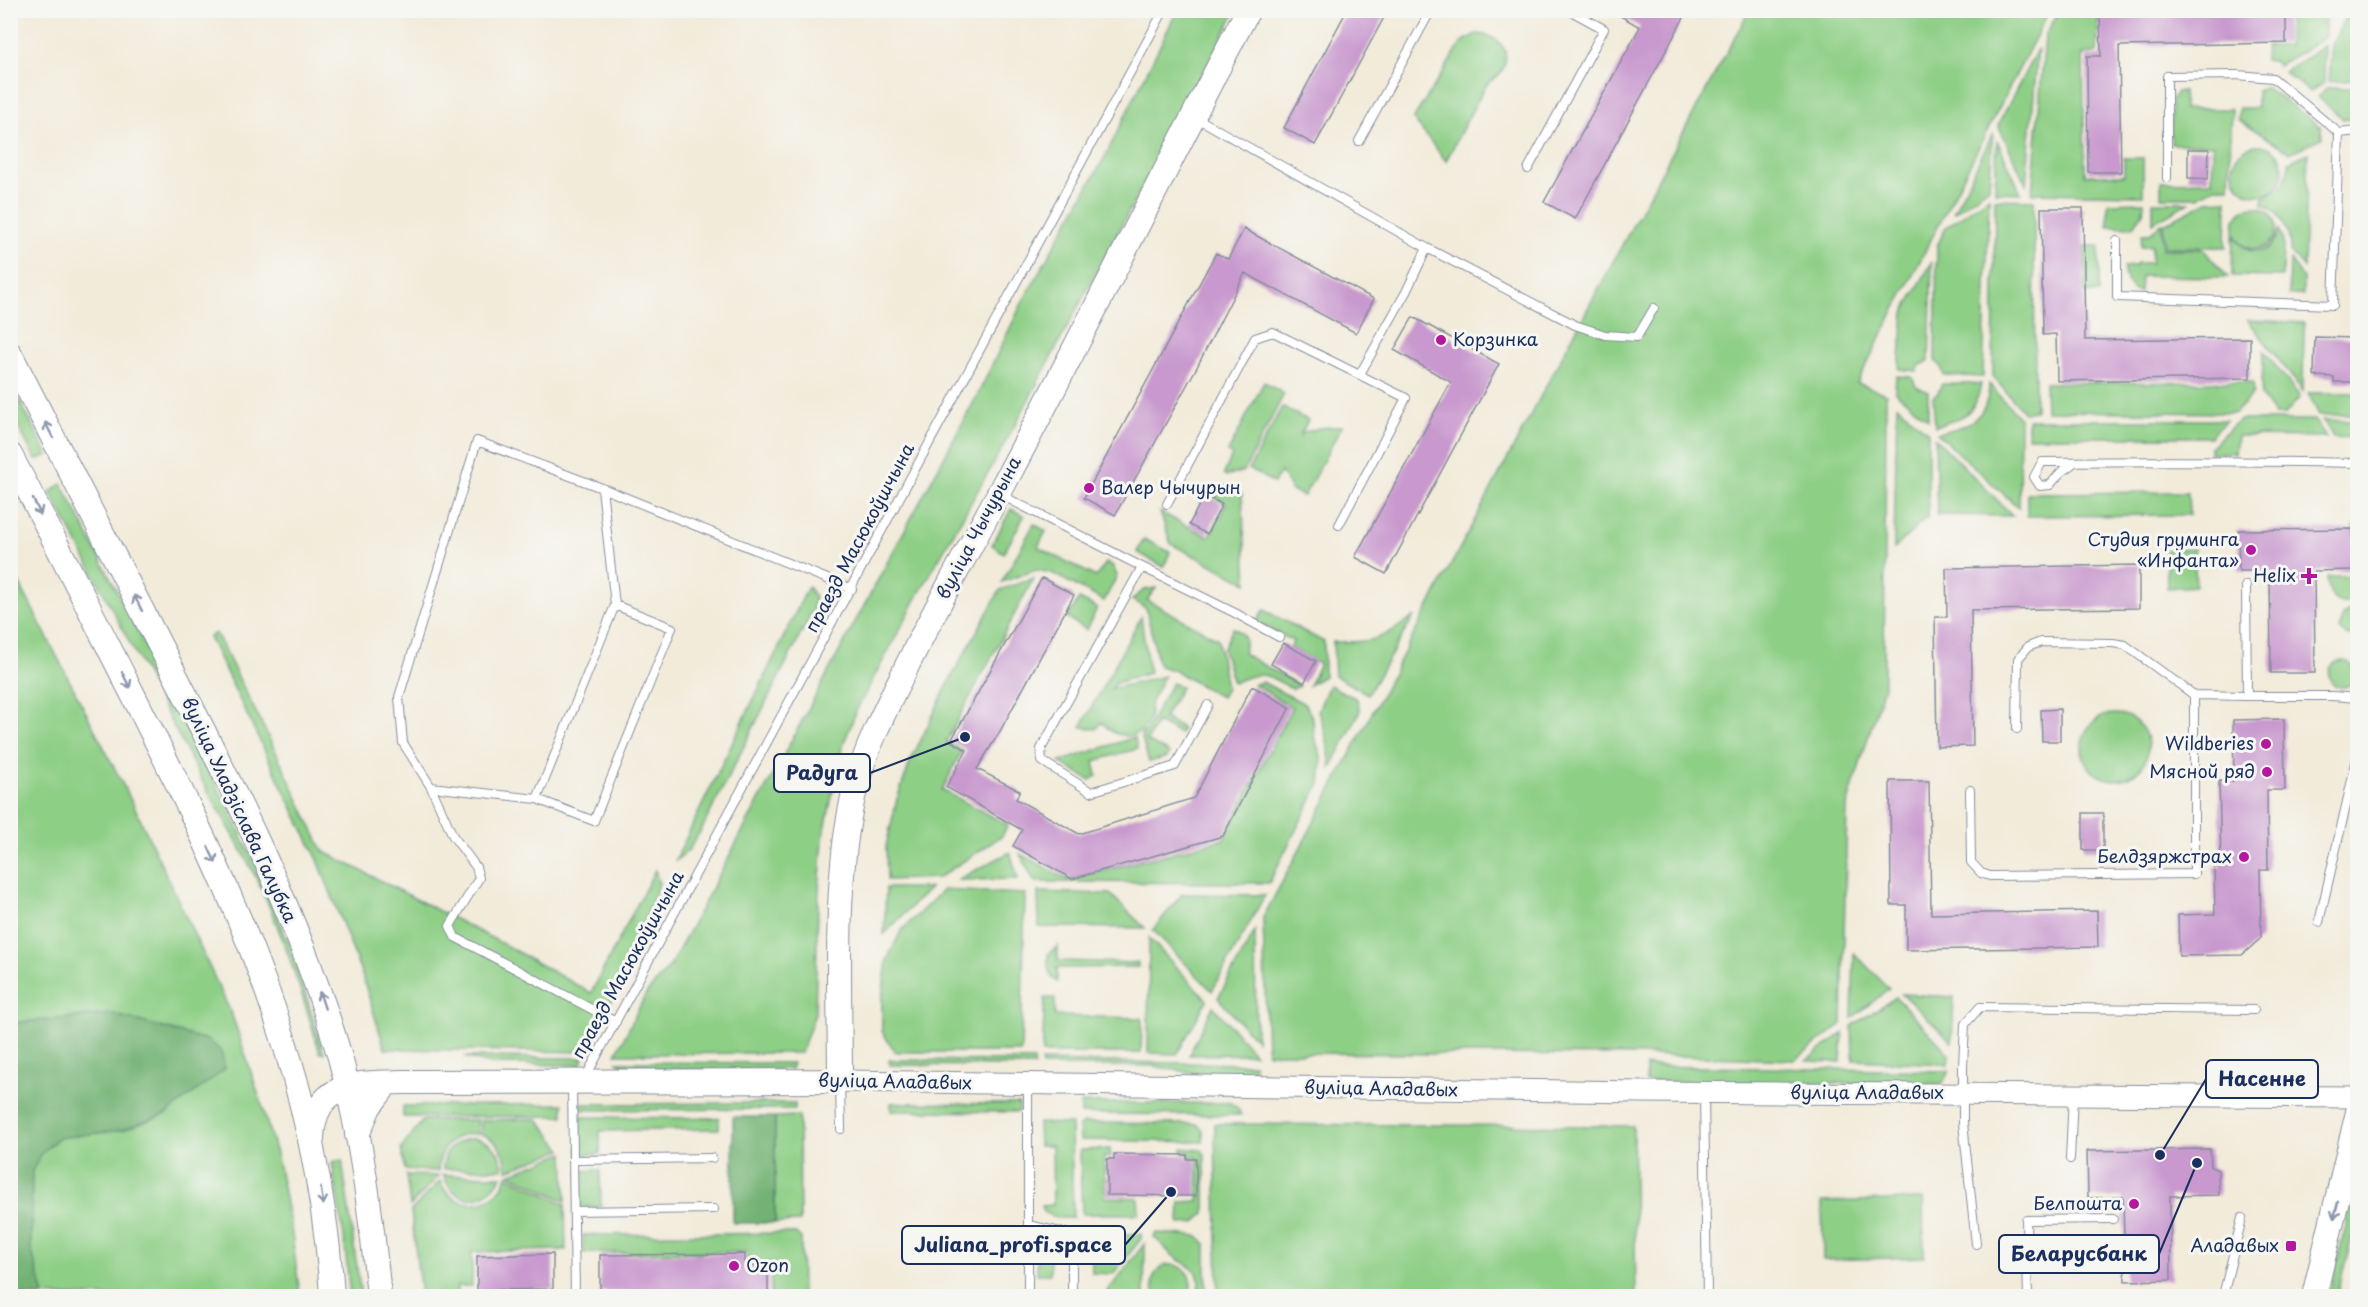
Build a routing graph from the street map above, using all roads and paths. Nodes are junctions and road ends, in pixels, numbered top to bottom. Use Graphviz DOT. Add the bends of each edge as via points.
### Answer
graph roads {
  1 [pos="1164,10"];
  2 [pos="1248,10"];
  3 [pos="1431,10"];
  4 [pos="1569,10"];
  5 [pos="1193,116"];
  6 [pos="2358,131"];
  7 [pos="2339,133"];
  8 [pos="1359,141"];
  9 [pos="1528,169"];
  10 [pos="2167,178"];
  11 [pos="2117,241"];
  12 [pos="1427,248"];
  13 [pos="1654,308"];
  14 [pos="10,354"];
  15 [pos="1360,374"];
  16 [pos="10,455"];
  17 [pos="2075,462"];
  18 [pos="2358,463"];
  19 [pos="603,488"];
  20 [pos="998,494"];
  21 [pos="1167,504"];
  22 [pos="1339,525"];
  23 [pos="1142,567"];
  24 [pos="2246,585"];
  25 [pos="852,589"];
  26 [pos="615,605"];
  27 [pos="1279,637"];
  28 [pos="2194,695"];
  29 [pos="2247,696"];
  30 [pos="2358,698"];
  31 [pos="1208,705"];
  32 [pos="2017,729"];
  33 [pos="2358,754"];
  34 [pos="431,787"];
  35 [pos="1970,790"];
  36 [pos="537,798"];
  37 [pos="2319,922"];
  38 [pos="2254,1010"];
  39 [pos="616,1022"];
  40 [pos="294,1069"];
  41 [pos="578,1081"];
  42 [pos="840,1081"];
  43 [pos="1028,1084"];
  44 [pos="393,1086"];
  45 [pos="342,1091"];
  46 [pos="1704,1092"];
  47 [pos="1963,1094"];
  48 [pos="2073,1094"];
  49 [pos="2358,1097"];
  50 [pos="2358,1112"];
  51 [pos="841,1129"];
  52 [pos="357,1136"];
  53 [pos="312,1139"];
  54 [pos="712,1158"];
  55 [pos="573,1160"];
  56 [pos="2070,1160"];
  57 [pos="714,1209"];
  58 [pos="574,1211"];
  59 [pos="2242,1218"];
  60 [pos="2113,1219"];
  61 [pos="1029,1225"];
  62 [pos="1976,1244"];
  63 [pos="332,1296"];
  64 [pos="379,1296"];
  65 [pos="575,1296"];
  66 [pos="1028,1296"];
  67 [pos="1072,1296"];
  68 [pos="1707,1296"];
  69 [pos="2028,1296"];
  70 [pos="2223,1296"];
  71 [pos="2314,1296"];
  1 -- 25 [label="lane, праезд Масюкоўшчына"];
  2 -- 5 [label="main road, вуліца Чычурына"];
  3 -- 8 [label="lane"];
  4 -- 9 [label="lane" via="1604,29"];
  5 -- 12 [label="lane"];
  5 -- 20 [label="main road, вуліца Чычурына"];
  6 -- 7 [label="lane"];
  7 -- 10 [label="lane" via="2273,78 2167,76"];
  7 -- 11 [label="lane" via="2333,305 2116,297"];
  12 -- 13 [label="lane" via="1575,325 1605,335 1637,337"];
  12 -- 15 [label="lane"];
  45 -- 14 [label="main road, вуліца Уладзіслава Галубка, one-way" via="313,972 277,882"];
  15 -- 21 [label="lane" via="1273,332 1255,338"];
  15 -- 22 [label="lane" via="1406,398"];
  16 -- 40 [label="main road, one-way" via="160,747 235,905 267,984"];
  17 -- 17 [label="lane" via="2042,462 2034,477 2040,486 2050,484"];
  17 -- 18 [label="lane"];
  19 -- 25 [label="lane"];
  19 -- 26 [label="lane"];
  19 -- 34 [label="lane" via="477,441 399,698 403,743"];
  20 -- 23 [label="lane"];
  20 -- 42 [label="main road, вуліца Чычурына" via="894,691 873,736 855,790 842,890"];
  23 -- 27 [label="lane"];
  23 -- 31 [label="lane" via="1041,749 1042,762 1091,792 1175,766"];
  24 -- 29 [label="lane"];
  25 -- 39 [label="lane, праезд Масюкоўшчына"];
  26 -- 36 [label="lane"];
  26 -- 36 [label="lane" via="672,628 594,821"];
  28 -- 29 [label="lane"];
  28 -- 32 [label="lane" via="2125,645 2041,642 2028,647 2018,659"];
  28 -- 35 [label="lane" via="2194,874 1981,873 1971,862"];
  29 -- 30 [label="lane"];
  33 -- 37 [label="lane"];
  34 -- 36 [label="lane"];
  34 -- 39 [label="lane" via="453,836 476,867 479,878 450,926 454,937"];
  38 -- 47 [label="lane" via="1980,1007 1965,1024"];
  39 -- 41 [label="lane, праезд Масюкоўшчына"];
  40 -- 45 [label="main road, вуліца Аладавых" via="306,1082"];
  40 -- 53 [label="main road"];
  41 -- 42 [label="main road, вуліца Аладавых"];
  41 -- 44 [label="main road, вуліца Аладавых"];
  41 -- 55 [label="lane"];
  42 -- 43 [label="street, вуліца Аладавых"];
  42 -- 51 [label="lane"];
  43 -- 46 [label="street, вуліца Аладавых"];
  43 -- 61 [label="lane"];
  44 -- 45 [label="main road, вуліца Аладавых"];
  44 -- 52 [label="main road" via="369,1107"];
  45 -- 52 [label="main road, вуліца Уладзіслава Галубка"];
  45 -- 53 [label="main road" via="314,1120"];
  46 -- 47 [label="street, вуліца Аладавых"];
  46 -- 68 [label="lane"];
  47 -- 48 [label="street, вуліца Аладавых"];
  47 -- 62 [label="lane"];
  48 -- 49 [label="street, вуліца Аладавых"];
  48 -- 56 [label="lane"];
  50 -- 71 [label="main road, one-way"];
  52 -- 64 [label="main road, вуліца Уладзіслава Галубка"];
  53 -- 63 [label="main road, one-way"];
  54 -- 55 [label="lane"];
  55 -- 58 [label="lane"];
  57 -- 58 [label="lane"];
  58 -- 65 [label="lane"];
  59 -- 70 [label="lane"];
  60 -- 69 [label="lane" via="2026,1220"];
  61 -- 66 [label="lane"];
  61 -- 67 [label="lane" via="1065,1233 1072,1242"];
}
